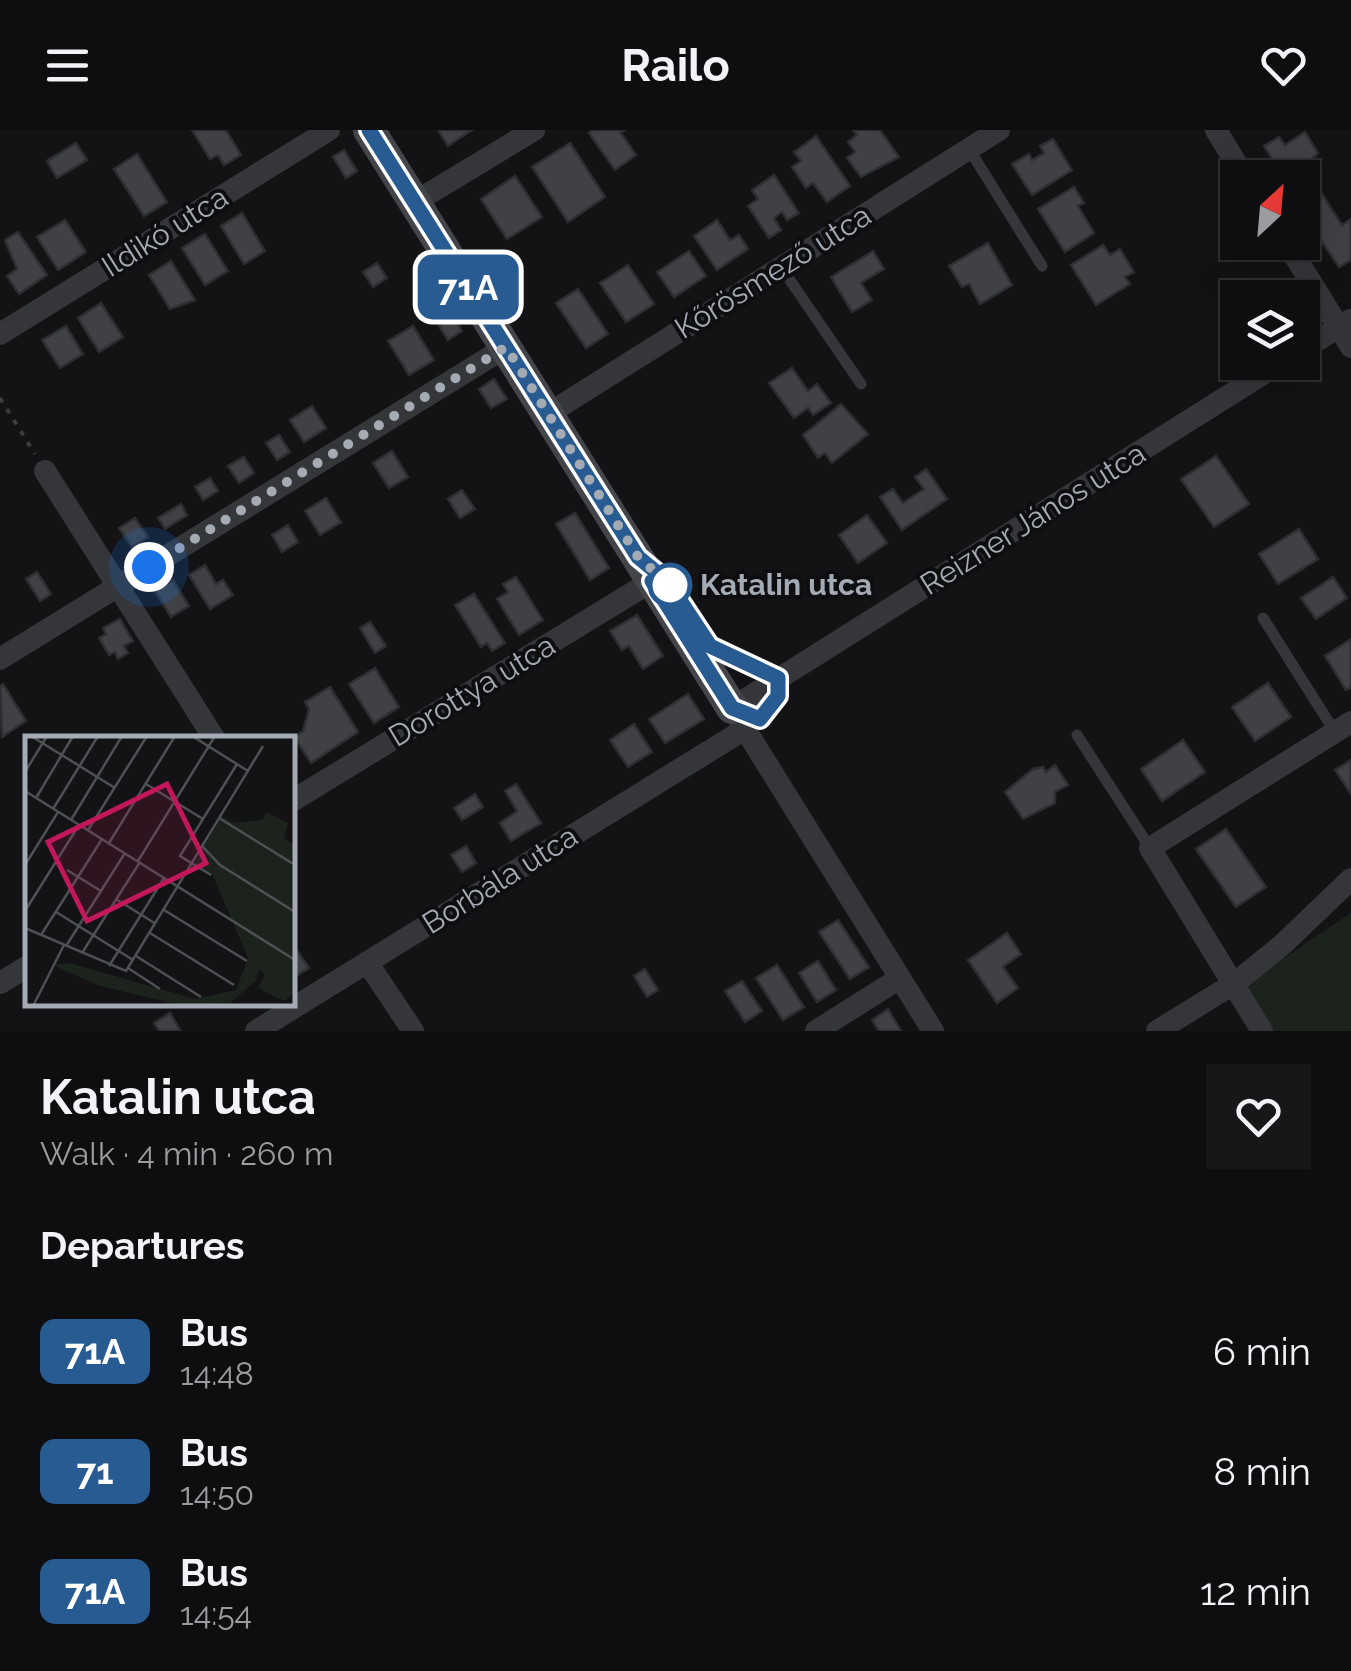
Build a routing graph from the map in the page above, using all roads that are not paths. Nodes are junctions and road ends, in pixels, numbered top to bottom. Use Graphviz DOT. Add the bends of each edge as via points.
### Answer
graph roads {
  1 [pos="330,130"];
  2 [pos="370,130"];
  3 [pos="534,130"];
  4 [pos="998,130"];
  5 [pos="1216,130"];
  6 [pos="969,148"];
  7 [pos="1234,160"];
  8 [pos="415,202"];
  9 [pos="1298,260"];
  10 [pos="1042,266"];
  11 [pos="781,267"];
  12 [pos="1347,331"];
  13 [pos="0,334"];
  14 [pos="1320,342"];
  15 [pos="506,347"];
  16 [pos="1253,380"];
  17 [pos="860,384"];
  18 [pos="548,414"];
  19 [pos="45,470"];
  20 [pos="645,569"];
  21 [pos="118,586"];
  22 [pos="1263,618"];
  23 [pos="0,659"];
  24 [pos="778,678"];
  25 [pos="739,718"];
  26 [pos="1343,727"];
  27 [pos="1077,735"];
  28 [pos="213,736"];
  29 [pos="295,799"];
  30 [pos="1150,848"];
  31 [pos="1351,879"];
  32 [pos="366,962"];
  33 [pos="25,968"];
  34 [pos="900,978"];
  35 [pos="0,983"];
  36 [pos="1235,983"];
  37 [pos="256,1031"];
  38 [pos="412,1031"];
  39 [pos="816,1031"];
  40 [pos="933,1031"];
  41 [pos="1157,1031"];
  42 [pos="1262,1031"];
  1 -- 13 [label="street, Ildikó utca"];
  2 -- 8 [label="street"];
  3 -- 8 [label="street"];
  4 -- 6 [label="street, Kőrösmező utca"];
  5 -- 7 [label="street"];
  6 -- 10 [label="lane"];
  6 -- 11 [label="street, Kőrösmező utca"];
  8 -- 15 [label="street"];
  9 -- 12 [label="street"];
  11 -- 17 [label="lane"];
  11 -- 18 [label="street, Kőrösmező utca"];
  12 -- 14 [label="street"];
  15 -- 18 [label="street"];
  15 -- 21 [label="street"];
  16 -- 24 [label="street, Reizner János utca"];
  18 -- 20 [label="street"];
  19 -- 21 [label="street"];
  20 -- 24 [label="lane" via="667,581 710,646"];
  20 -- 25 [label="street"];
  20 -- 29 [label="street, Dorottya utca"];
  21 -- 23 [label="street"];
  21 -- 28 [label="street"];
  22 -- 26 [label="lane"];
  24 -- 25 [label="street, Reizner János utca"];
  25 -- 32 [label="street, Borbála utca"];
  25 -- 34 [label="street"];
  26 -- 30 [label="street"];
  27 -- 30 [label="lane"];
  30 -- 36 [label="street"];
  31 -- 36 [label="street"];
  32 -- 37 [label="street, Borbála utca"];
  32 -- 38 [label="street"];
  33 -- 35 [label="street"];
  34 -- 39 [label="street"];
  34 -- 40 [label="street"];
  36 -- 41 [label="street"];
  36 -- 42 [label="street"];
}
